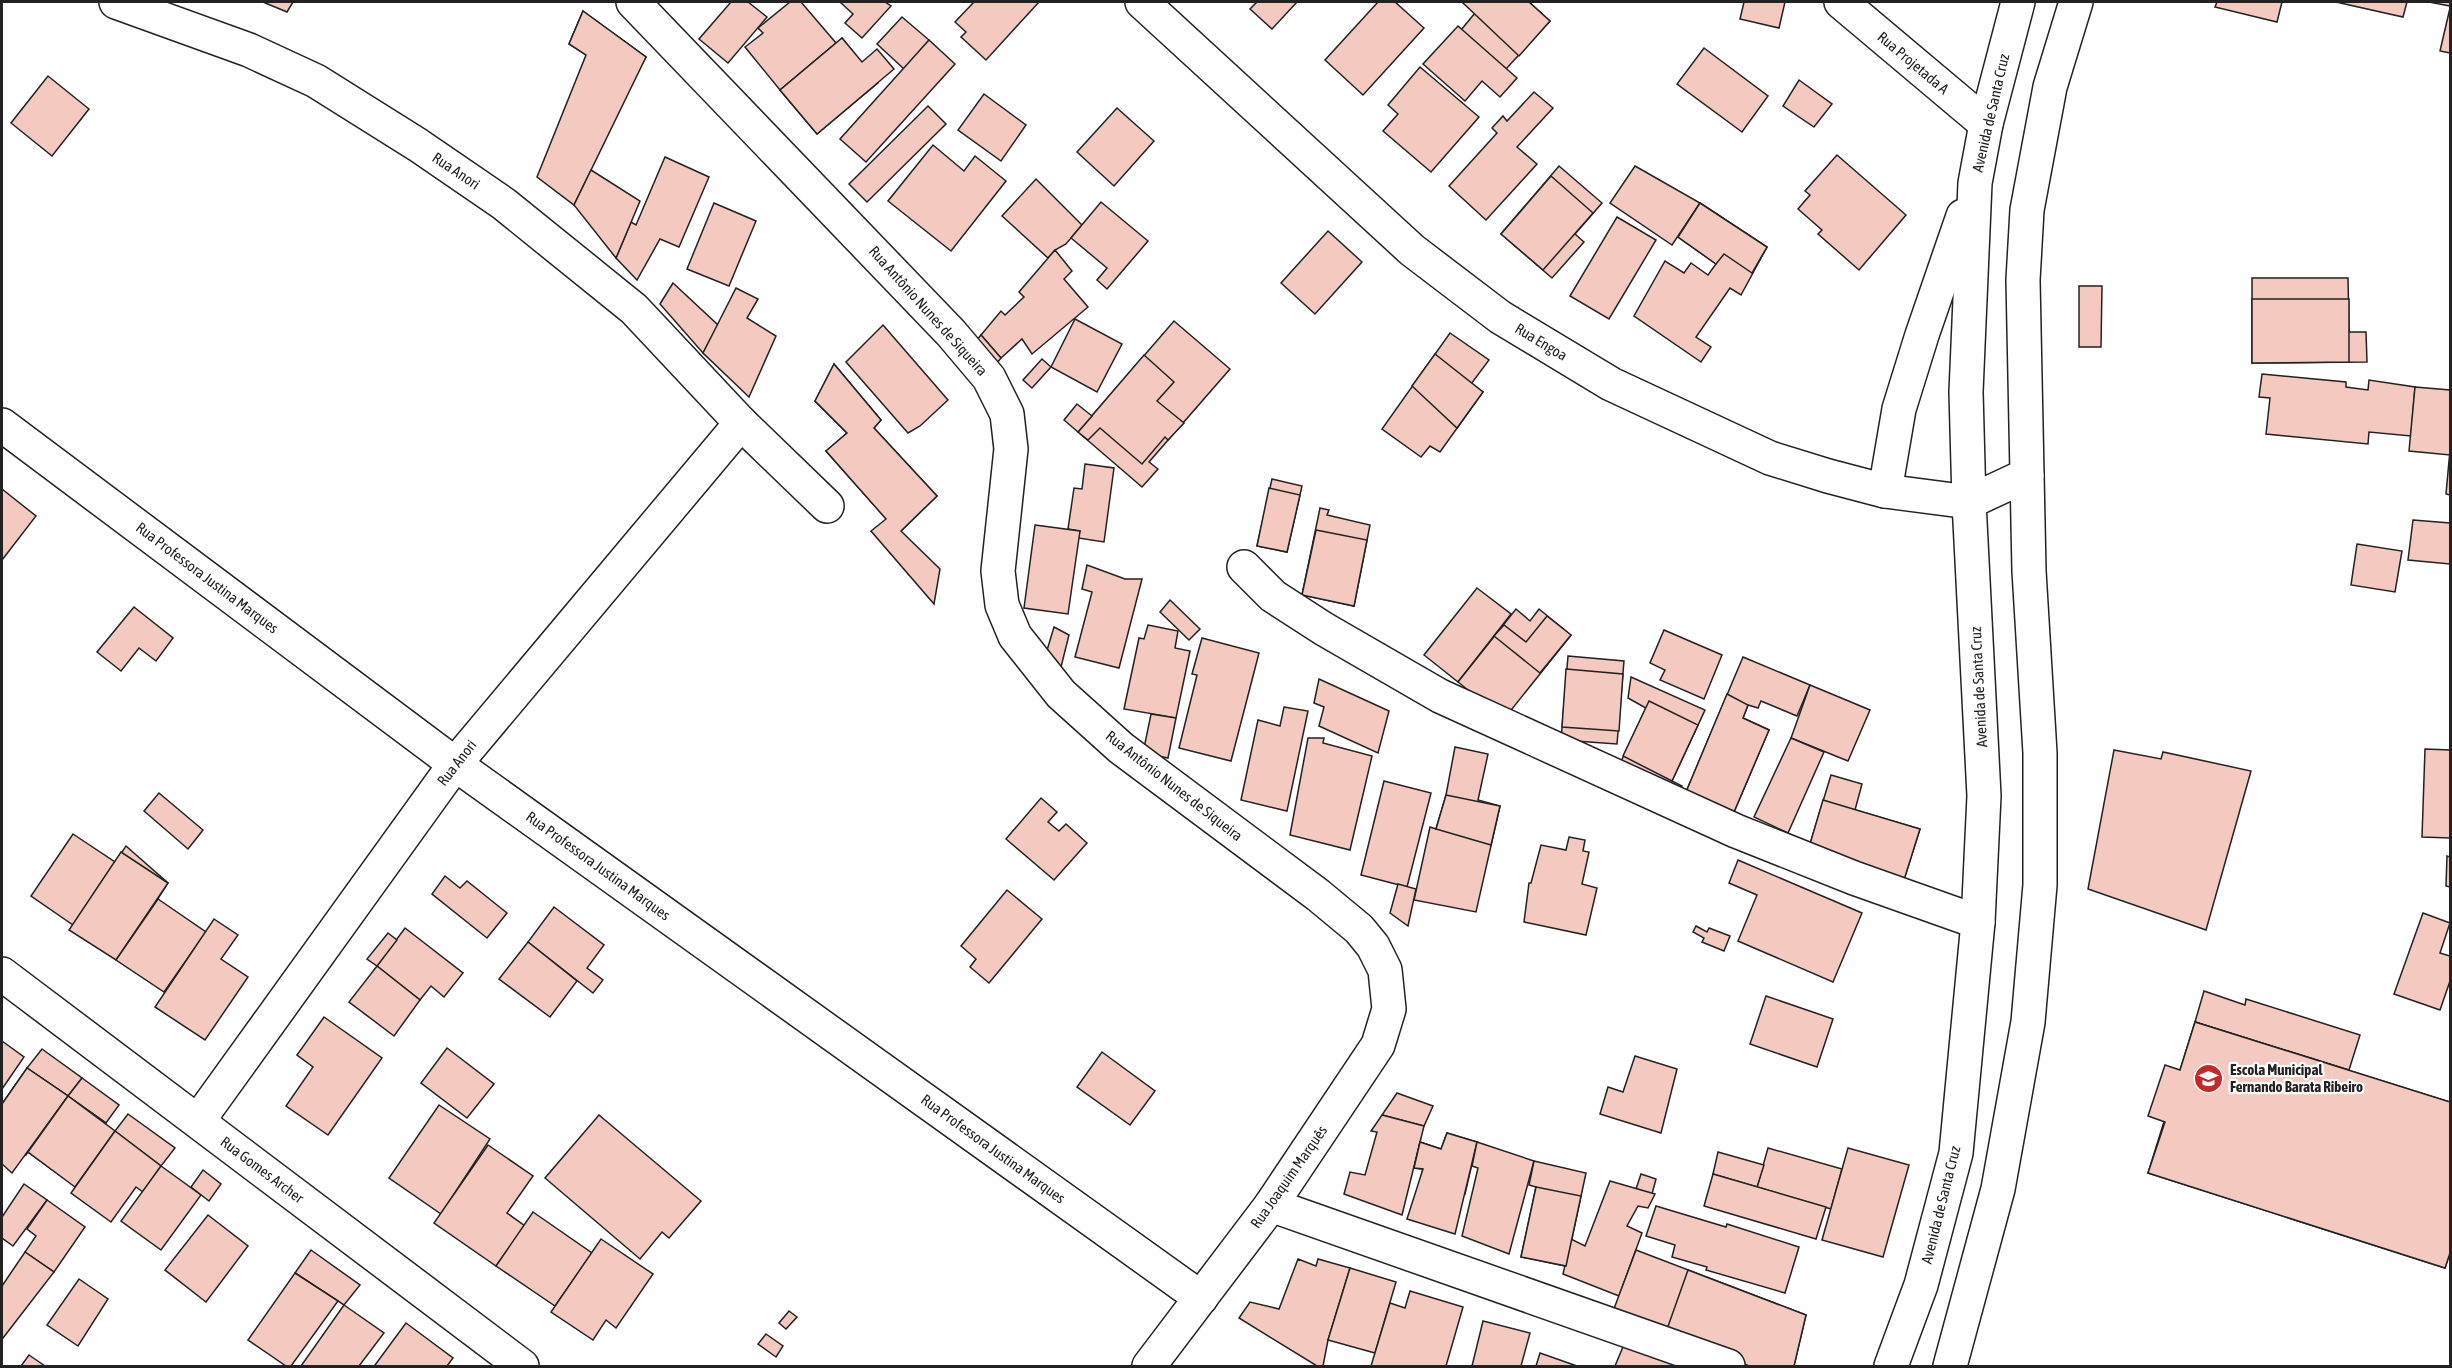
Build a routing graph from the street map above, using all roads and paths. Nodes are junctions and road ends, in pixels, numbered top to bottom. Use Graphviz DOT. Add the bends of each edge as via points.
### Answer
graph roads {
  1 [pos="116,2"];
  2 [pos="633,2"];
  3 [pos="1142,2"];
  4 [pos="1840,2"];
  5 [pos="2018,2"];
  6 [pos="2076,2"];
  7 [pos="1986,124"];
  8 [pos="1975,183"];
  9 [pos="741,423"];
  10 [pos="2,425"];
  11 [pos="2027,476"];
  12 [pos="1885,491"];
  13 [pos="1969,502"];
  14 [pos="827,506"];
  15 [pos="1244,567"];
  16 [pos="455,764"];
  17 [pos="1978,922"];
  18 [pos="1385,970"];
  19 [pos="2,974"];
  20 [pos="198,1121"];
  21 [pos="1271,1206"];
  22 [pos="1201,1298"];
  23 [pos="522,1366"];
  24 [pos="1149,1366"];
  25 [pos="1728,1366"];
  26 [pos="1891,1366"];
  27 [pos="1950,1366"];
  1 -- 9 [label="street, Rua Anori" via="249,50 307,77 428,152 504,204 634,309"];
  2 -- 18 [label="street, Rua Antônio Nunes de Siqueira" via="951,333 989,378 1007,414 1011,449 998,571 1002,605 1015,636 1061,694 1121,748 1359,929"];
  3 -- 12 [label="street, Rua Engoa" via="1412,250 1500,317 1611,384 1760,453"];
  4 -- 7 [label="street, Rua Projetada A"];
  5 -- 7 [label="street, Avenida de Santa Cruz"];
  6 -- 11 [label="street" via="2050,87 2027,210 2023,280"];
  7 -- 8 [label="street, Avenida de Santa Cruz"];
  8 -- 12 [label="street" via="1899,409"];
  8 -- 13 [label="street, Avenida de Santa Cruz" via="1966,392"];
  9 -- 14 [label="street, Rua Anori"];
  9 -- 16 [label="street, Rua Anori"];
  10 -- 16 [label="street, Rua Professora Justina Marques"];
  11 -- 13 [label="street"];
  11 -- 27 [label="street" via="2040,753 2039,896 2028,1022 1998,1189"];
  12 -- 13 [label="street, Rua Engoa"];
  13 -- 17 [label="street, Avenida de Santa Cruz" via="1984,796"];
  15 -- 17 [label="street" via="1273,596 1440,696 1736,831"];
  16 -- 20 [label="street, Rua Anori"];
  16 -- 22 [label="street, Rua Professora Justina Marques"];
  17 -- 26 [label="street, Avenida de Santa Cruz" via="1956,1153 1921,1285"];
  18 -- 21 [label="street, Rua Joaquim Marquês" via="1389,1010 1378,1046"];
  19 -- 20 [label="street, Rua Gomes Archer"];
  20 -- 23 [label="street, Rua Gomes Archer"];
  21 -- 22 [label="street, Rua Joaquim Marquês"];
  21 -- 25 [label="street"];
  22 -- 24 [label="street, Rua Joaquim Marquês"];
}
